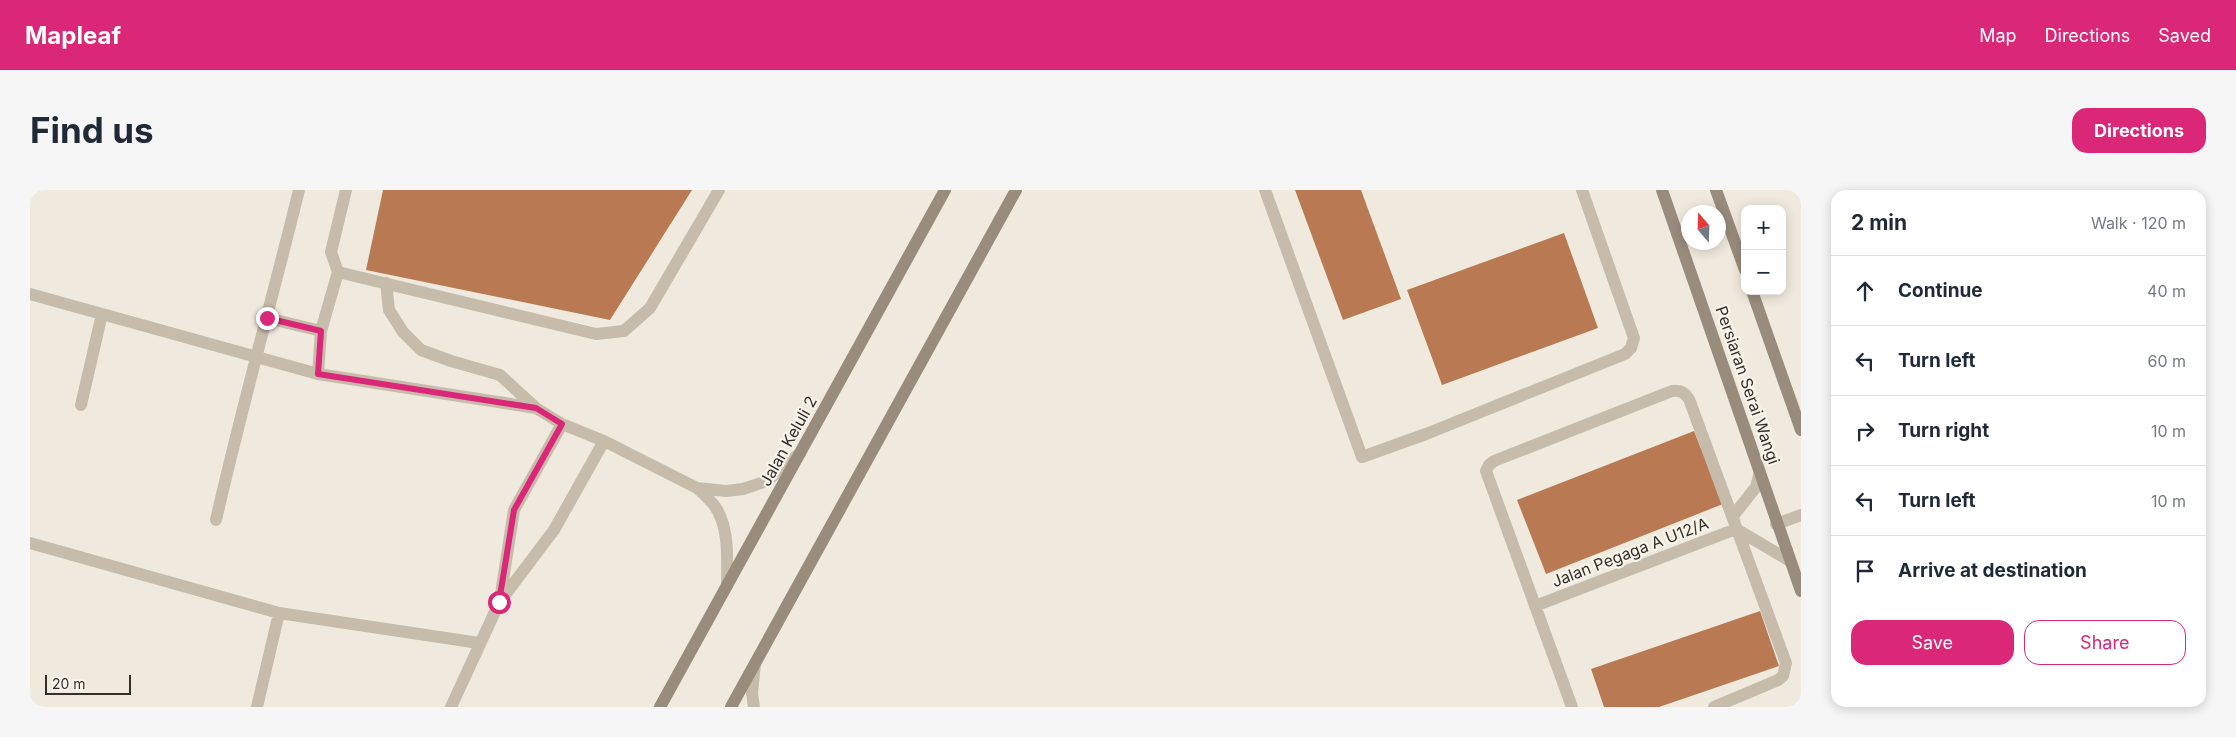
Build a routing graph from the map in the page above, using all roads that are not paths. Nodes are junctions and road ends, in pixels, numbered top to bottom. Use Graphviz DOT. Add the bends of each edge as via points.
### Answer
graph roads {
  1 [pos="299,190"];
  2 [pos="346,190"];
  3 [pos="719,190"];
  4 [pos="945,190"];
  5 [pos="1016,190"];
  6 [pos="1265,190"];
  7 [pos="1582,190"];
  8 [pos="1662,190"];
  9 [pos="1716,190"];
  10 [pos="1741,259"];
  11 [pos="338,272"];
  12 [pos="386,283"];
  13 [pos="30,294"];
  14 [pos="1753,295"];
  15 [pos="102,314"];
  16 [pos="267,318"];
  17 [pos="321,331"];
  18 [pos="258,358"];
  19 [pos="318,374"];
  20 [pos="80,405"];
  21 [pos="536,408"];
  22 [pos="562,424"];
  23 [pos="1801,430"];
  24 [pos="604,441"];
  25 [pos="801,452"];
  26 [pos="1760,472"];
  27 [pos="698,488"];
  28 [pos="1801,515"];
  29 [pos="216,520"];
  30 [pos="1776,524"];
  31 [pos="1736,529"];
  32 [pos="30,543"];
  33 [pos="1790,561"];
  34 [pos="727,586"];
  35 [pos="1801,591"];
  36 [pos="499,602"];
  37 [pos="1535,606"];
  38 [pos="279,613"];
  39 [pos="479,643"];
  40 [pos="755,664"];
  41 [pos="257,707"];
  42 [pos="452,707"];
  43 [pos="660,707"];
  44 [pos="731,707"];
  45 [pos="754,707"];
  46 [pos="1572,707"];
  47 [pos="1714,707"];
  1 -- 16 [label="street"];
  2 -- 11 [label="street" via="331,252"];
  3 -- 12 [label="street" via="650,308 624,330 596,334"];
  4 -- 25 [label="street, Jalan Keluli 2"];
  5 -- 40 [label="street"];
  6 -- 7 [label="street" via="1362,457 1625,354 1631,348 1634,338"];
  8 -- 26 [label="street, Persiaran Serai Wangi"];
  9 -- 10 [label="street"];
  11 -- 12 [label="street"];
  11 -- 17 [label="street"];
  12 -- 21 [label="street" via="389,310 403,332 421,350 500,375"];
  13 -- 15 [label="street"];
  14 -- 23 [label="street"];
  15 -- 18 [label="street"];
  15 -- 20 [label="street"];
  16 -- 17 [label="street"];
  16 -- 18 [label="street"];
  17 -- 19 [label="street"];
  18 -- 19 [label="street"];
  18 -- 29 [label="street" via="233,444"];
  19 -- 21 [label="street"];
  21 -- 22 [label="street"];
  22 -- 24 [label="street"];
  22 -- 36 [label="street" via="514,510"];
  24 -- 27 [label="street"];
  24 -- 36 [label="street" via="554,530"];
  25 -- 27 [label="street" via="767,481 726,491"];
  25 -- 34 [label="street, Jalan Keluli 2"];
  26 -- 30 [label="street, Persiaran Serai Wangi"];
  26 -- 31 [label="street" via="1756,487 1733,516"];
  27 -- 34 [label="street" via="715,506 723,526"];
  28 -- 30 [label="street"];
  30 -- 33 [label="street, Persiaran Serai Wangi"];
  31 -- 33 [label="street"];
  31 -- 37 [label="street, Jalan Pegaga A U12/A"];
  31 -- 37 [label="street" via="1689,399 1679,390 1672,391 1489,465 1487,478"];
  31 -- 47 [label="street" via="1786,670 1778,680"];
  32 -- 38 [label="street"];
  33 -- 35 [label="street, Persiaran Serai Wangi"];
  34 -- 43 [label="street, Jalan Keluli 2"];
  36 -- 39 [label="street"];
  37 -- 46 [label="street"];
  38 -- 39 [label="street"];
  38 -- 41 [label="street"];
  39 -- 42 [label="street"];
  40 -- 44 [label="street"];
  40 -- 45 [label="street"];
}
